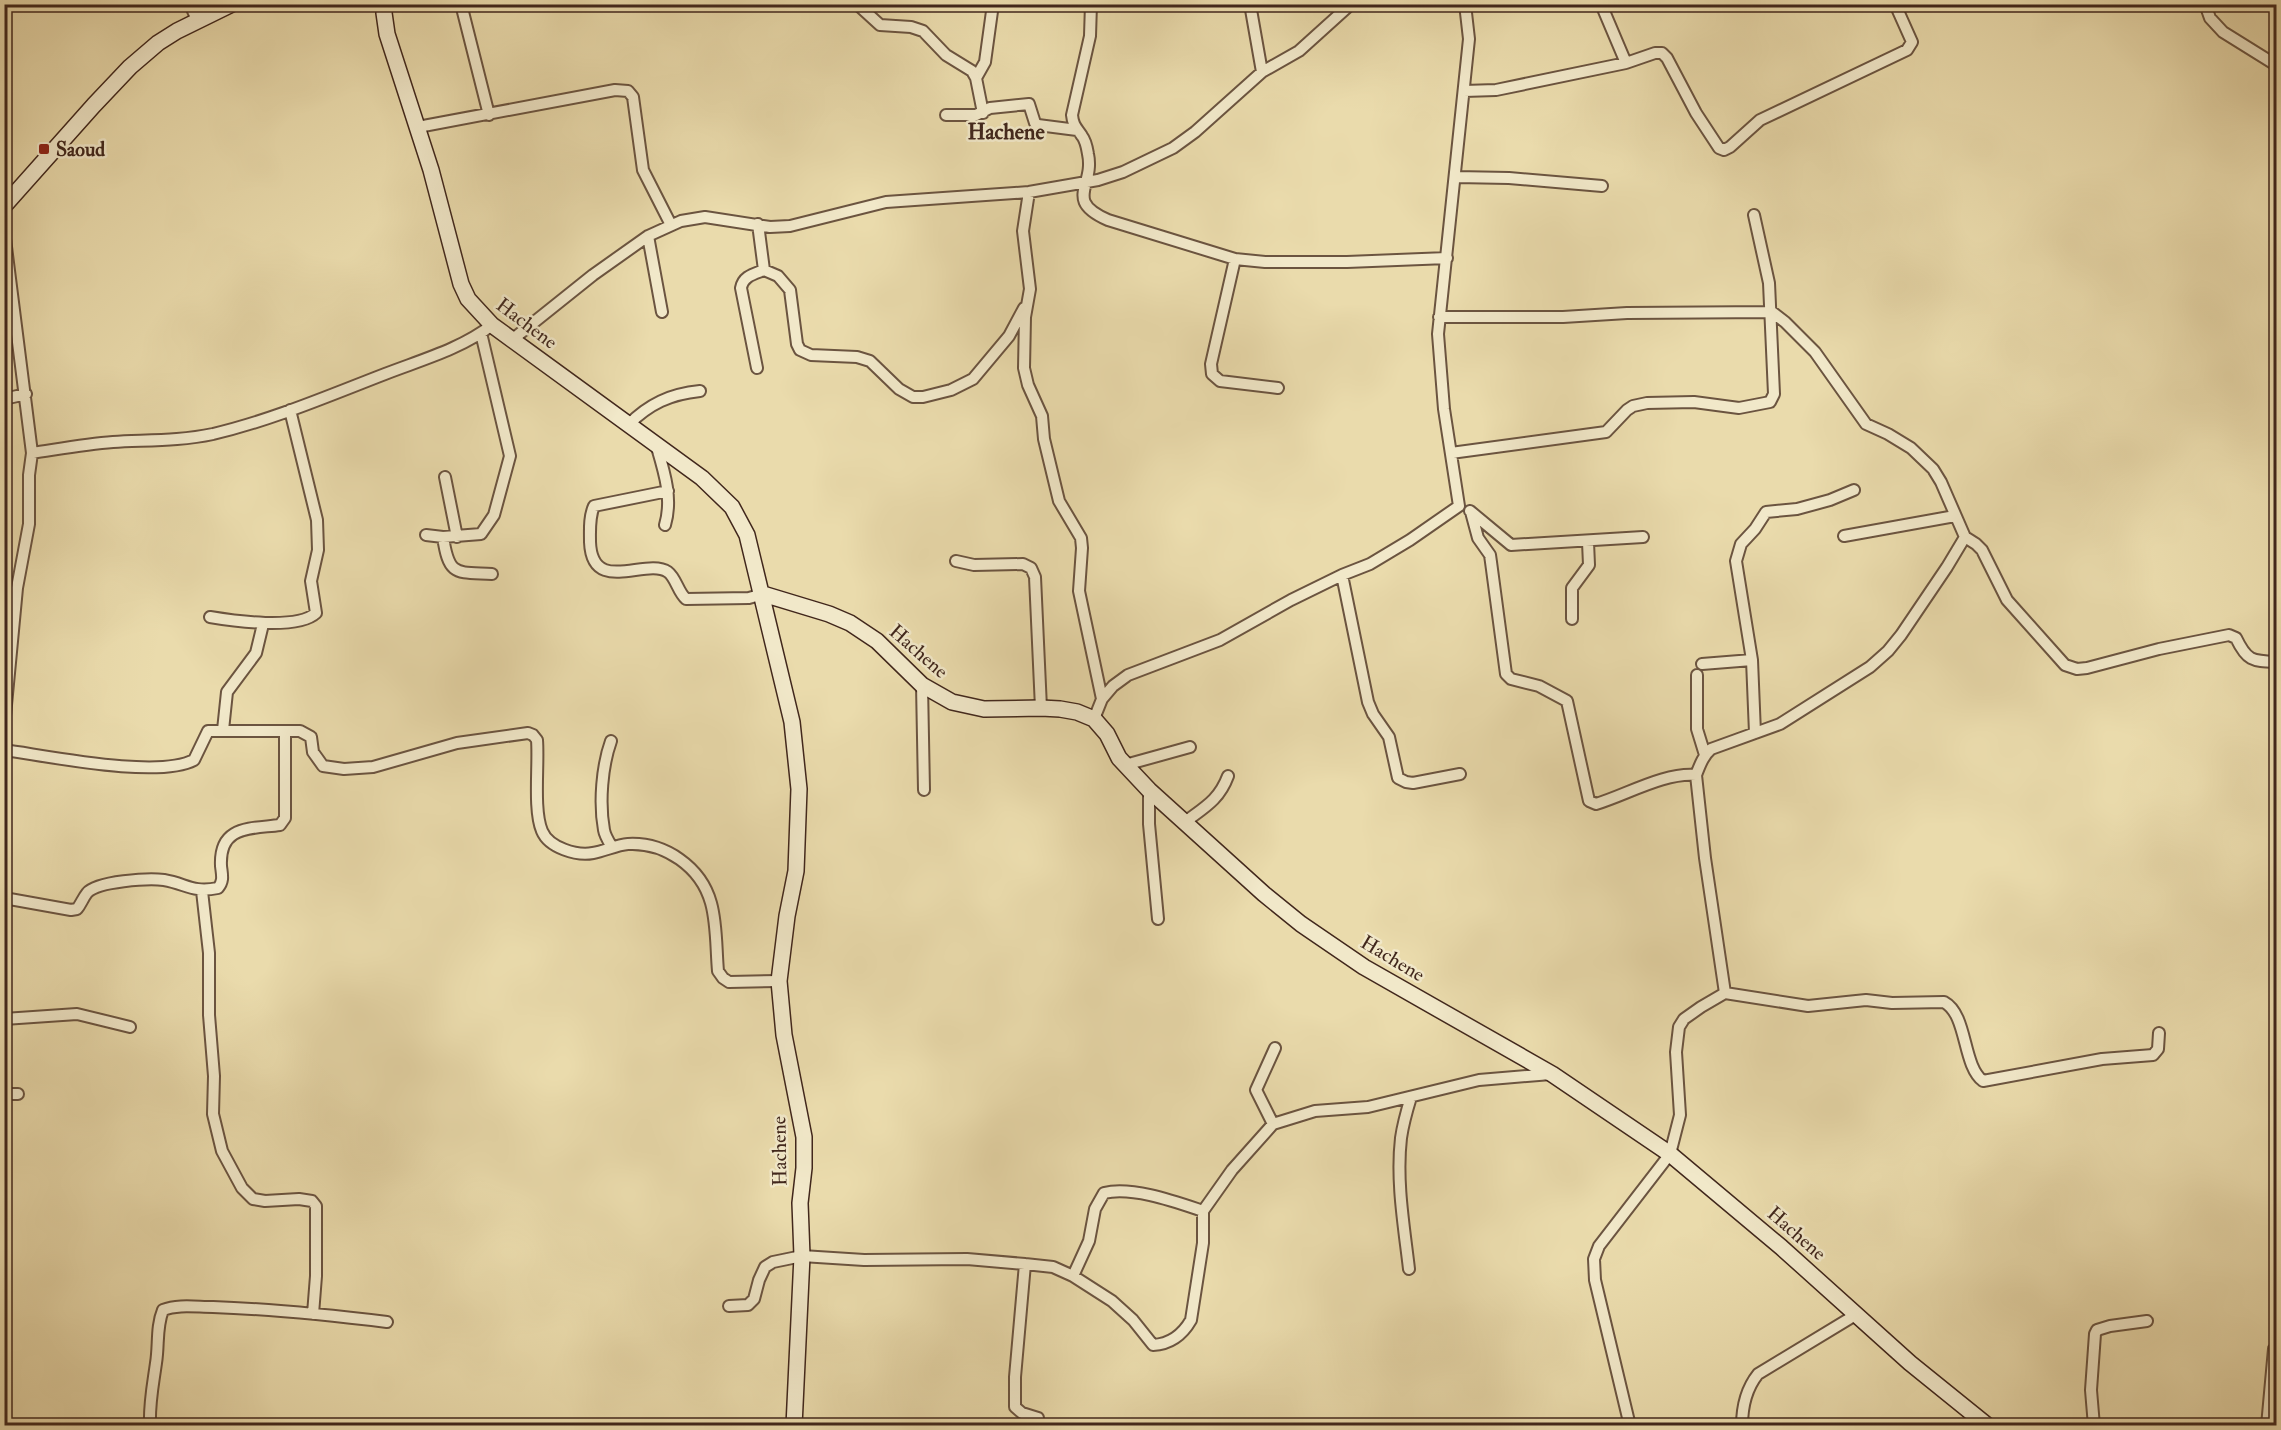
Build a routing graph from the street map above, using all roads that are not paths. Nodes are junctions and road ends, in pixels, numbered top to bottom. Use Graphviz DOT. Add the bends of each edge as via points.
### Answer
graph roads {
  1 [pos="190,4"];
  2 [pos="232,4"];
  3 [pos="385,4"];
  4 [pos="461,4"];
  5 [pos="856,4"];
  6 [pos="993,4"];
  7 [pos="1091,4"];
  8 [pos="1250,4"];
  9 [pos="1351,4"];
  10 [pos="1465,4"];
  11 [pos="1600,4"];
  12 [pos="1895,4"];
  13 [pos="2205,4"];
  14 [pos="197,20"];
  15 [pos="1626,63"];
  16 [pos="2277,66"];
  17 [pos="1263,72"];
  18 [pos="976,78"];
  19 [pos="1464,91"];
  20 [pos="983,113"];
  21 [pos="489,115"];
  22 [pos="946,115"];
  23 [pos="418,127"];
  24 [pos="1077,130"];
  25 [pos="1456,177"];
  26 [pos="1085,182"];
  27 [pos="1602,186"];
  28 [pos="1029,192"];
  29 [pos="4,206"];
  30 [pos="1754,214"];
  31 [pos="758,224"];
  32 [pos="671,225"];
  33 [pos="4,231"];
  34 [pos="648,236"];
  35 [pos="1447,258"];
  36 [pos="1235,259"];
  37 [pos="765,270"];
  38 [pos="1028,303"];
  39 [pos="662,312"];
  40 [pos="1772,312"];
  41 [pos="1438,317"];
  42 [pos="486,329"];
  43 [pos="513,339"];
  44 [pos="757,368"];
  45 [pos="1278,388"];
  46 [pos="700,391"];
  47 [pos="26,394"];
  48 [pos="4,399"];
  49 [pos="290,410"];
  50 [pos="628,425"];
  51 [pos="656,443"];
  52 [pos="32,453"];
  53 [pos="1451,453"];
  54 [pos="445,477"];
  55 [pos="1854,490"];
  56 [pos="668,492"];
  57 [pos="1459,506"];
  58 [pos="1471,512"];
  59 [pos="1955,516"];
  60 [pos="665,525"];
  61 [pos="426,534"];
  62 [pos="1844,536"];
  63 [pos="443,537"];
  64 [pos="457,537"];
  65 [pos="1643,537"];
  66 [pos="1965,537"];
  67 [pos="1588,542"];
  68 [pos="956,561"];
  69 [pos="492,574"];
  70 [pos="1342,575"];
  71 [pos="763,594"];
  72 [pos="210,618"];
  73 [pos="1572,619"];
  74 [pos="263,624"];
  75 [pos="1752,660"];
  76 [pos="2277,662"];
  77 [pos="1702,664"];
  78 [pos="1697,675"];
  79 [pos="922,685"];
  80 [pos="1102,699"];
  81 [pos="1041,708"];
  82 [pos="1094,719"];
  83 [pos="4,726"];
  84 [pos="223,730"];
  85 [pos="285,733"];
  86 [pos="1755,733"];
  87 [pos="611,741"];
  88 [pos="1190,747"];
  89 [pos="4,750"];
  90 [pos="1705,754"];
  91 [pos="1125,765"];
  92 [pos="1460,774"];
  93 [pos="1696,775"];
  94 [pos="1228,776"];
  95 [pos="924,790"];
  96 [pos="1149,790"];
  97 [pos="1185,822"];
  98 [pos="612,847"];
  99 [pos="4,871"];
  100 [pos="4,883"];
  101 [pos="202,891"];
  102 [pos="4,898"];
  103 [pos="1158,919"];
  104 [pos="779,981"];
  105 [pos="1725,993"];
  106 [pos="4,1019"];
  107 [pos="130,1027"];
  108 [pos="2159,1033"];
  109 [pos="1275,1048"];
  110 [pos="1552,1074"];
  111 [pos="4,1094"];
  112 [pos="18,1094"];
  113 [pos="1411,1097"];
  114 [pos="1273,1124"];
  115 [pos="1670,1154"];
  116 [pos="1203,1211"];
  117 [pos="802,1256"];
  118 [pos="1025,1264"];
  119 [pos="1409,1269"];
  120 [pos="1073,1276"];
  121 [pos="729,1306"];
  122 [pos="313,1314"];
  123 [pos="1857,1314"];
  124 [pos="2147,1321"];
  125 [pos="387,1322"];
  126 [pos="2274,1349"];
  127 [pos="150,1425"];
  128 [pos="794,1425"];
  129 [pos="1039,1425"];
  130 [pos="1630,1425"];
  131 [pos="1743,1425"];
  132 [pos="1988,1425"];
  133 [pos="2094,1425"];
  134 [pos="2267,1425"];
  1 -- 14 [label="street"];
  2 -- 14 [label="street"];
  3 -- 23 [label="street, Hachene" via="387,34"];
  4 -- 21 [label="street"];
  5 -- 18 [label="street" via="880,25 923,31"];
  6 -- 18 [label="street" via="985,62"];
  7 -- 24 [label="street" via="1090,36 1072,116"];
  8 -- 17 [label="street"];
  9 -- 17 [label="street" via="1299,51"];
  10 -- 19 [label="street" via="1469,39"];
  11 -- 15 [label="street"];
  12 -- 15 [label="street" via="1911,47 1760,120 1724,150 1719,148 1662,53"];
  13 -- 16 [label="street" via="2210,18 2223,32"];
  14 -- 29 [label="street" via="158,43 130,68"];
  15 -- 19 [label="street" via="1496,90"];
  17 -- 26 [label="street" via="1173,148 1123,172"];
  18 -- 20 [label="street"];
  19 -- 25 [label="street"];
  20 -- 22 [label="street"];
  20 -- 24 [label="street" via="990,108 1029,104 1038,125"];
  21 -- 23 [label="street"];
  21 -- 32 [label="street" via="628,90 633,97 643,170"];
  23 -- 42 [label="street, Hachene" via="461,284"];
  24 -- 26 [label="street" via="1090,166"];
  25 -- 27 [label="street"];
  25 -- 35 [label="street"];
  26 -- 28 [label="street"];
  26 -- 36 [label="street" via="1085,204 1094,214"];
  28 -- 31 [label="street" via="886,202 790,226"];
  28 -- 38 [label="street" via="1023,231"];
  30 -- 40 [label="street"];
  31 -- 32 [label="street" via="705,217"];
  31 -- 37 [label="street"];
  32 -- 34 [label="street"];
  33 -- 47 [label="street"];
  34 -- 39 [label="street"];
  34 -- 43 [label="street"];
  35 -- 36 [label="street" via="1347,262"];
  35 -- 41 [label="street"];
  36 -- 45 [label="street" via="1212,374 1220,381"];
  37 -- 38 [label="street" via="778,276 790,290 800,350 811,355 870,361 913,397 951,390 973,379 1009,336"];
  37 -- 44 [label="street" via="747,277 741,288"];
  38 -- 80 [label="street" via="1026,378 1042,416 1059,501 1080,538 1079,591"];
  40 -- 41 [label="street"];
  40 -- 53 [label="street" via="1774,394 1770,402 1739,408 1694,402 1647,403 1627,410 1606,432"];
  40 -- 59 [label="street" via="1815,352 1866,424 1911,448 1933,469"];
  41 -- 53 [label="street" via="1440,379"];
  42 -- 43 [label="street, Hachene"];
  42 -- 49 [label="street" via="451,349"];
  42 -- 64 [label="street" via="510,456 490,522 481,534"];
  43 -- 50 [label="street, Hachene"];
  46 -- 50 [label="street" via="664,398"];
  47 -- 48 [label="street"];
  47 -- 52 [label="street"];
  49 -- 52 [label="street" via="212,434"];
  49 -- 74 [label="street" via="317,520 318,550 311,581 316,613"];
  50 -- 51 [label="street, Hachene"];
  51 -- 56 [label="street"];
  51 -- 71 [label="street, Hachene" via="732,507 747,535"];
  52 -- 83 [label="street" via="28,524 17,588"];
  53 -- 57 [label="street"];
  54 -- 64 [label="street"];
  55 -- 75 [label="street" via="1797,509 1766,512 1741,544 1736,561"];
  56 -- 60 [label="street"];
  56 -- 71 [label="street" via="594,506 590,543 597,565 622,573 663,570 670,573 686,599 749,598"];
  57 -- 58 [label="street"];
  57 -- 70 [label="street" via="1389,553"];
  58 -- 67 [label="street" via="1511,545"];
  58 -- 93 [label="street" via="1479,538 1490,555 1506,674 1567,701 1589,801 1596,804 1678,776"];
  59 -- 62 [label="street"];
  59 -- 66 [label="street"];
  61 -- 63 [label="street"];
  63 -- 64 [label="street"];
  63 -- 69 [label="street" via="451,568 460,573"];
  65 -- 67 [label="street"];
  66 -- 76 [label="street" via="1982,550 2007,600 2065,665 2088,668 2229,635 2236,638 2241,652 2256,661"];
  66 -- 86 [label="street" via="1888,651 1838,689 1780,724"];
  67 -- 73 [label="street" via="1589,565 1572,588"];
  68 -- 81 [label="street" via="974,565 1023,564 1031,568 1035,577"];
  70 -- 80 [label="street" via="1221,640 1128,675"];
  70 -- 92 [label="street" via="1368,702 1389,737 1398,778 1413,783"];
  71 -- 79 [label="street, Hachene" via="850,623 876,641"];
  71 -- 104 [label="street, Hachene" via="794,731 799,789 796,872"];
  72 -- 74 [label="street"];
  74 -- 84 [label="street" via="256,653 227,692"];
  75 -- 77 [label="street"];
  75 -- 86 [label="street"];
  78 -- 90 [label="street" via="1697,729"];
  79 -- 81 [label="street, Hachene" via="942,698 973,708"];
  79 -- 95 [label="street"];
  80 -- 82 [label="street"];
  81 -- 82 [label="street, Hachene" via="1077,712"];
  82 -- 91 [label="street, Hachene"];
  84 -- 85 [label="street"];
  84 -- 89 [label="street" via="208,731 194,760 166,767 137,768"];
  85 -- 98 [label="street" via="308,734 318,762 344,769 373,767 457,743 533,735 537,740 539,820 545,837 575,852 593,853"];
  85 -- 101 [label="street" via="283,822 231,834 221,853 221,885"];
  86 -- 90 [label="street"];
  87 -- 98 [label="street" via="604,762 603,813 604,832"];
  88 -- 91 [label="street"];
  90 -- 93 [label="street"];
  91 -- 96 [label="street, Hachene"];
  93 -- 105 [label="street"];
  94 -- 97 [label="street" via="1216,798"];
  96 -- 97 [label="street, Hachene"];
  96 -- 103 [label="street"];
  97 -- 110 [label="street, Hachene" via="1264,894 1336,949"];
  98 -- 104 [label="street" via="629,844 663,850 693,869 711,903 718,971 723,978 729,982"];
  99 -- 100 [label="street"];
  101 -- 102 [label="street" via="158,880 118,882 92,889 77,909 71,910"];
  101 -- 122 [label="street" via="209,953 215,1126 222,1151 242,1188 253,1199 299,1199 312,1201 316,1206"];
  104 -- 117 [label="street, Hachene" via="784,1035 804,1137"];
  105 -- 108 [label="street" via="1808,1006 1866,1000 1944,1002 1954,1011 1976,1072 1983,1081 2102,1059 2153,1054 2158,1049"];
  105 -- 115 [label="street" via="1701,1006 1679,1027 1676,1052 1680,1115"];
  106 -- 107 [label="street" via="64,1013"];
  109 -- 114 [label="street" via="1256,1090"];
  110 -- 113 [label="street" via="1479,1080"];
  110 -- 115 [label="street, Hachene"];
  111 -- 112 [label="street"];
  113 -- 114 [label="street" via="1368,1107 1315,1111"];
  113 -- 119 [label="street" via="1401,1140 1400,1170"];
  114 -- 116 [label="street" via="1232,1170"];
  115 -- 123 [label="street, Hachene"];
  115 -- 130 [label="street" via="1599,1246 1594,1259 1594,1280"];
  116 -- 120 [label="street" via="1150,1196 1104,1193"];
  116 -- 120 [label="street" via="1203,1243 1191,1320 1173,1340 1153,1345 1112,1301"];
  117 -- 118 [label="street"];
  117 -- 121 [label="street" via="765,1267 754,1299 748,1305"];
  117 -- 128 [label="street, Hachene"];
  118 -- 120 [label="street" via="1053,1267"];
  118 -- 129 [label="street" via="1015,1407 1038,1418"];
  122 -- 125 [label="street"];
  122 -- 127 [label="street" via="172,1306 163,1310 149,1403"];
  123 -- 131 [label="street" via="1758,1374 1743,1404"];
  123 -- 132 [label="street, Hachene" via="1910,1363"];
  124 -- 133 [label="street" via="2103,1327 2094,1334"];
  126 -- 134 [label="street"];
}
